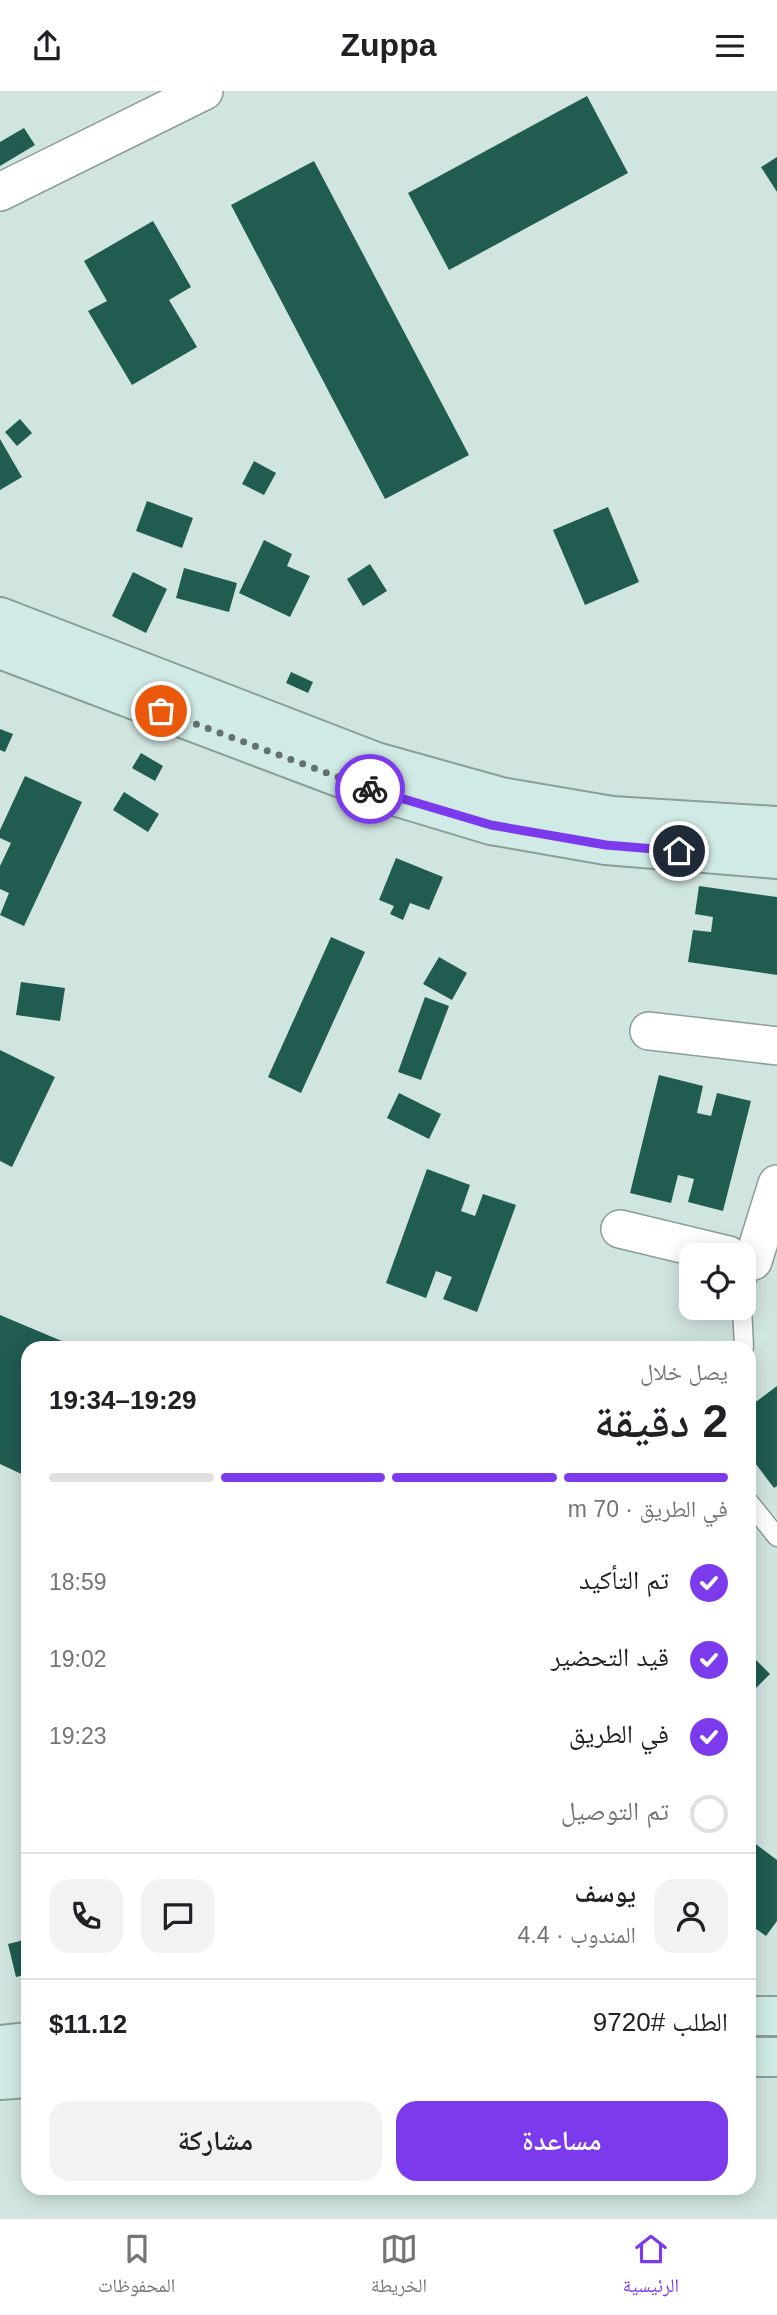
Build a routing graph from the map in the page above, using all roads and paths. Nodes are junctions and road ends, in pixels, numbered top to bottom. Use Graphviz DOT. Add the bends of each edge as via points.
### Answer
graph roads {
  1 [pos="204,91"];
  2 [pos="0,192"];
  3 [pos="0,617"];
  4 [pos="0,649"];
  5 [pos="372,775"];
  6 [pos="777,825"];
  7 [pos="777,859"];
  8 [pos="649,1031"];
  9 [pos="777,1046"];
  10 [pos="777,1184"];
  11 [pos="620,1229"];
  12 [pos="679,1245"];
  13 [pos="756,1245"];
  14 [pos="743,1320"];
  15 [pos="744,1341"];
  16 [pos="756,1511"];
  17 [pos="777,1537"];
  18 [pos="756,2016"];
  19 [pos="777,2016"];
  20 [pos="21,2043"];
  21 [pos="0,2045"];
  22 [pos="756,2057"];
  23 [pos="777,2057"];
  24 [pos="21,2078"];
  25 [pos="0,2080"];
  1 -- 2 [label="street"];
  3 -- 5 [label="main road"];
  4 -- 5 [label="main road"];
  5 -- 6 [label="main road" via="612,816"];
  5 -- 7 [label="main road" via="491,825 593,843"];
  8 -- 9 [label="street"];
  10 -- 13 [label="street"];
  11 -- 12 [label="street"];
  14 -- 15 [label="lane"];
  16 -- 17 [label="lane"];
  18 -- 19 [label="main road"];
  20 -- 21 [label="main road"];
  22 -- 23 [label="main road"];
  24 -- 25 [label="main road"];
}
